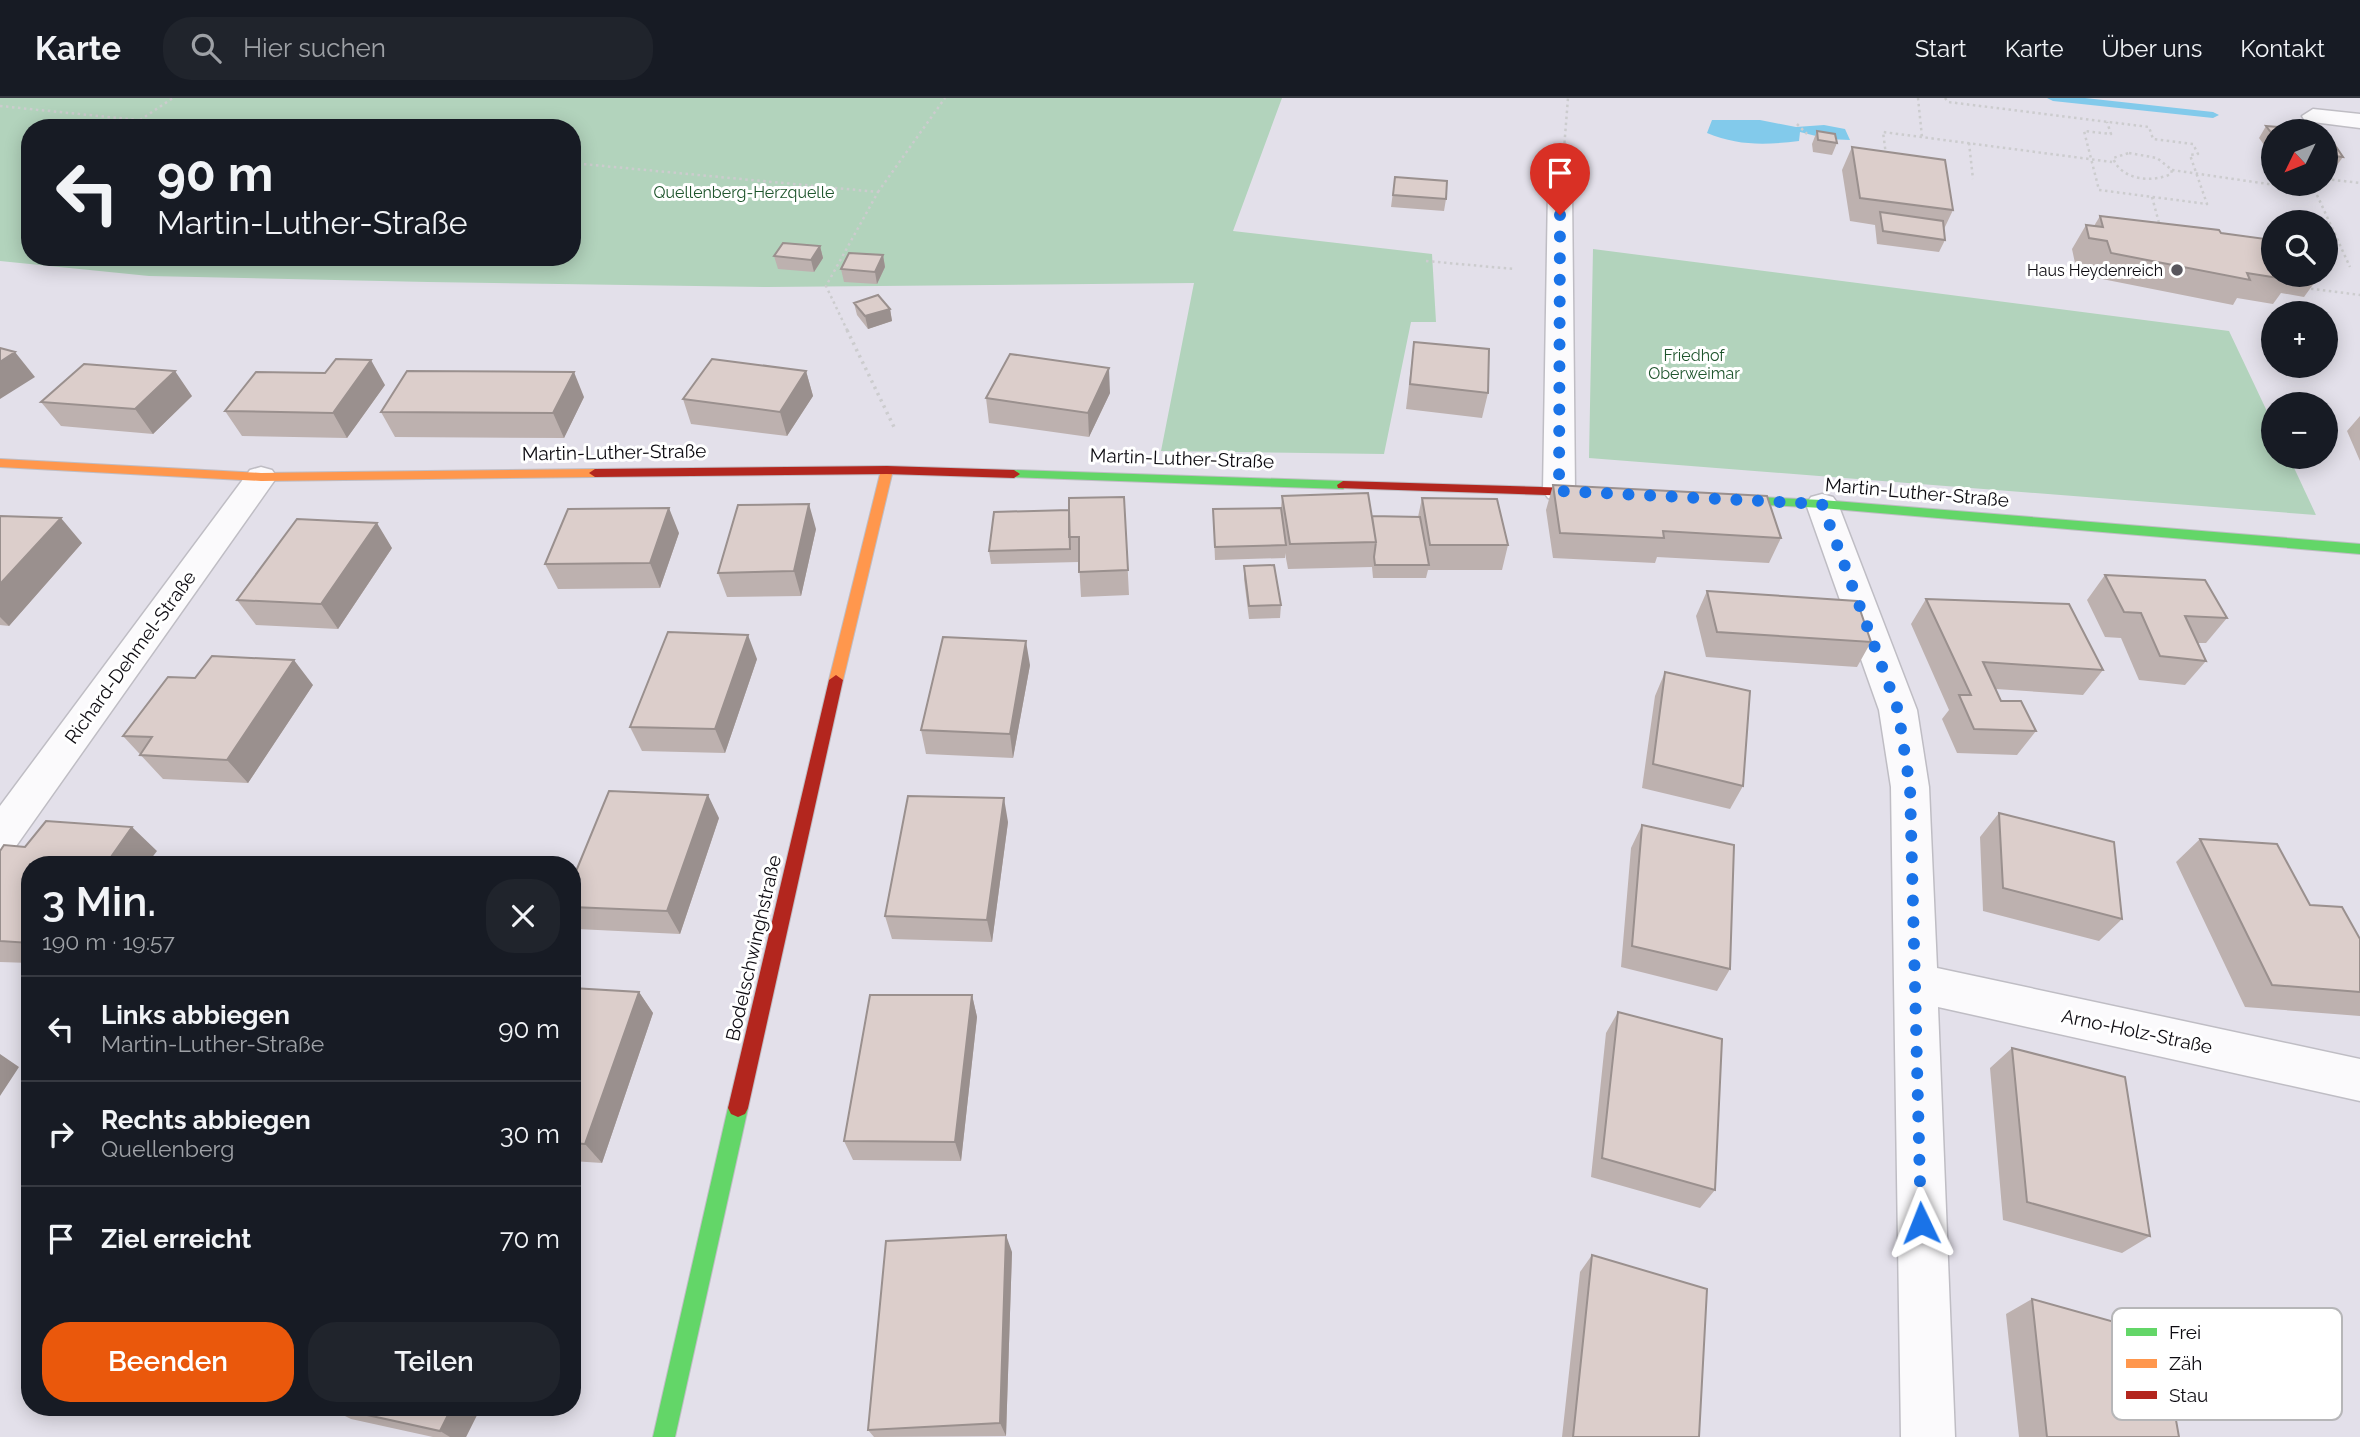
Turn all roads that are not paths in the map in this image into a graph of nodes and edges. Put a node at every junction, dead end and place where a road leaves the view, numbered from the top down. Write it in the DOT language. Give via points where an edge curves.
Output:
graph roads {
  1 [pos="2313,117"];
  2 [pos="2360,121"];
  3 [pos="1560,188"];
  4 [pos="0,463"];
  5 [pos="887,470"];
  6 [pos="261,477"];
  7 [pos="1559,491"];
  8 [pos="1627,495"];
  9 [pos="1707,499"];
  10 [pos="1822,504"];
  11 [pos="2360,549"];
  12 [pos="0,837"];
  13 [pos="1914,982"];
  14 [pos="2360,1080"];
  15 [pos="664,1437"];
  16 [pos="1928,1437"];
  1 -- 2 [label="street"];
  3 -- 7 [label="street"];
  4 -- 6 [label="street, Martin-Luther-Straße"];
  5 -- 6 [label="street, Martin-Luther-Straße"];
  5 -- 7 [label="street, Martin-Luther-Straße"];
  5 -- 15 [label="street, Bodelschwinghstraße"];
  6 -- 12 [label="street, Richard-Dehmel-Straße"];
  7 -- 8 [label="street, Martin-Luther-Straße"];
  9 -- 10 [label="street, Martin-Luther-Straße"];
  10 -- 11 [label="street, Martin-Luther-Straße"];
  10 -- 13 [label="street" via="1898,710 1910,787"];
  13 -- 14 [label="street, Arno-Holz-Straße"];
  13 -- 16 [label="street"];
}
